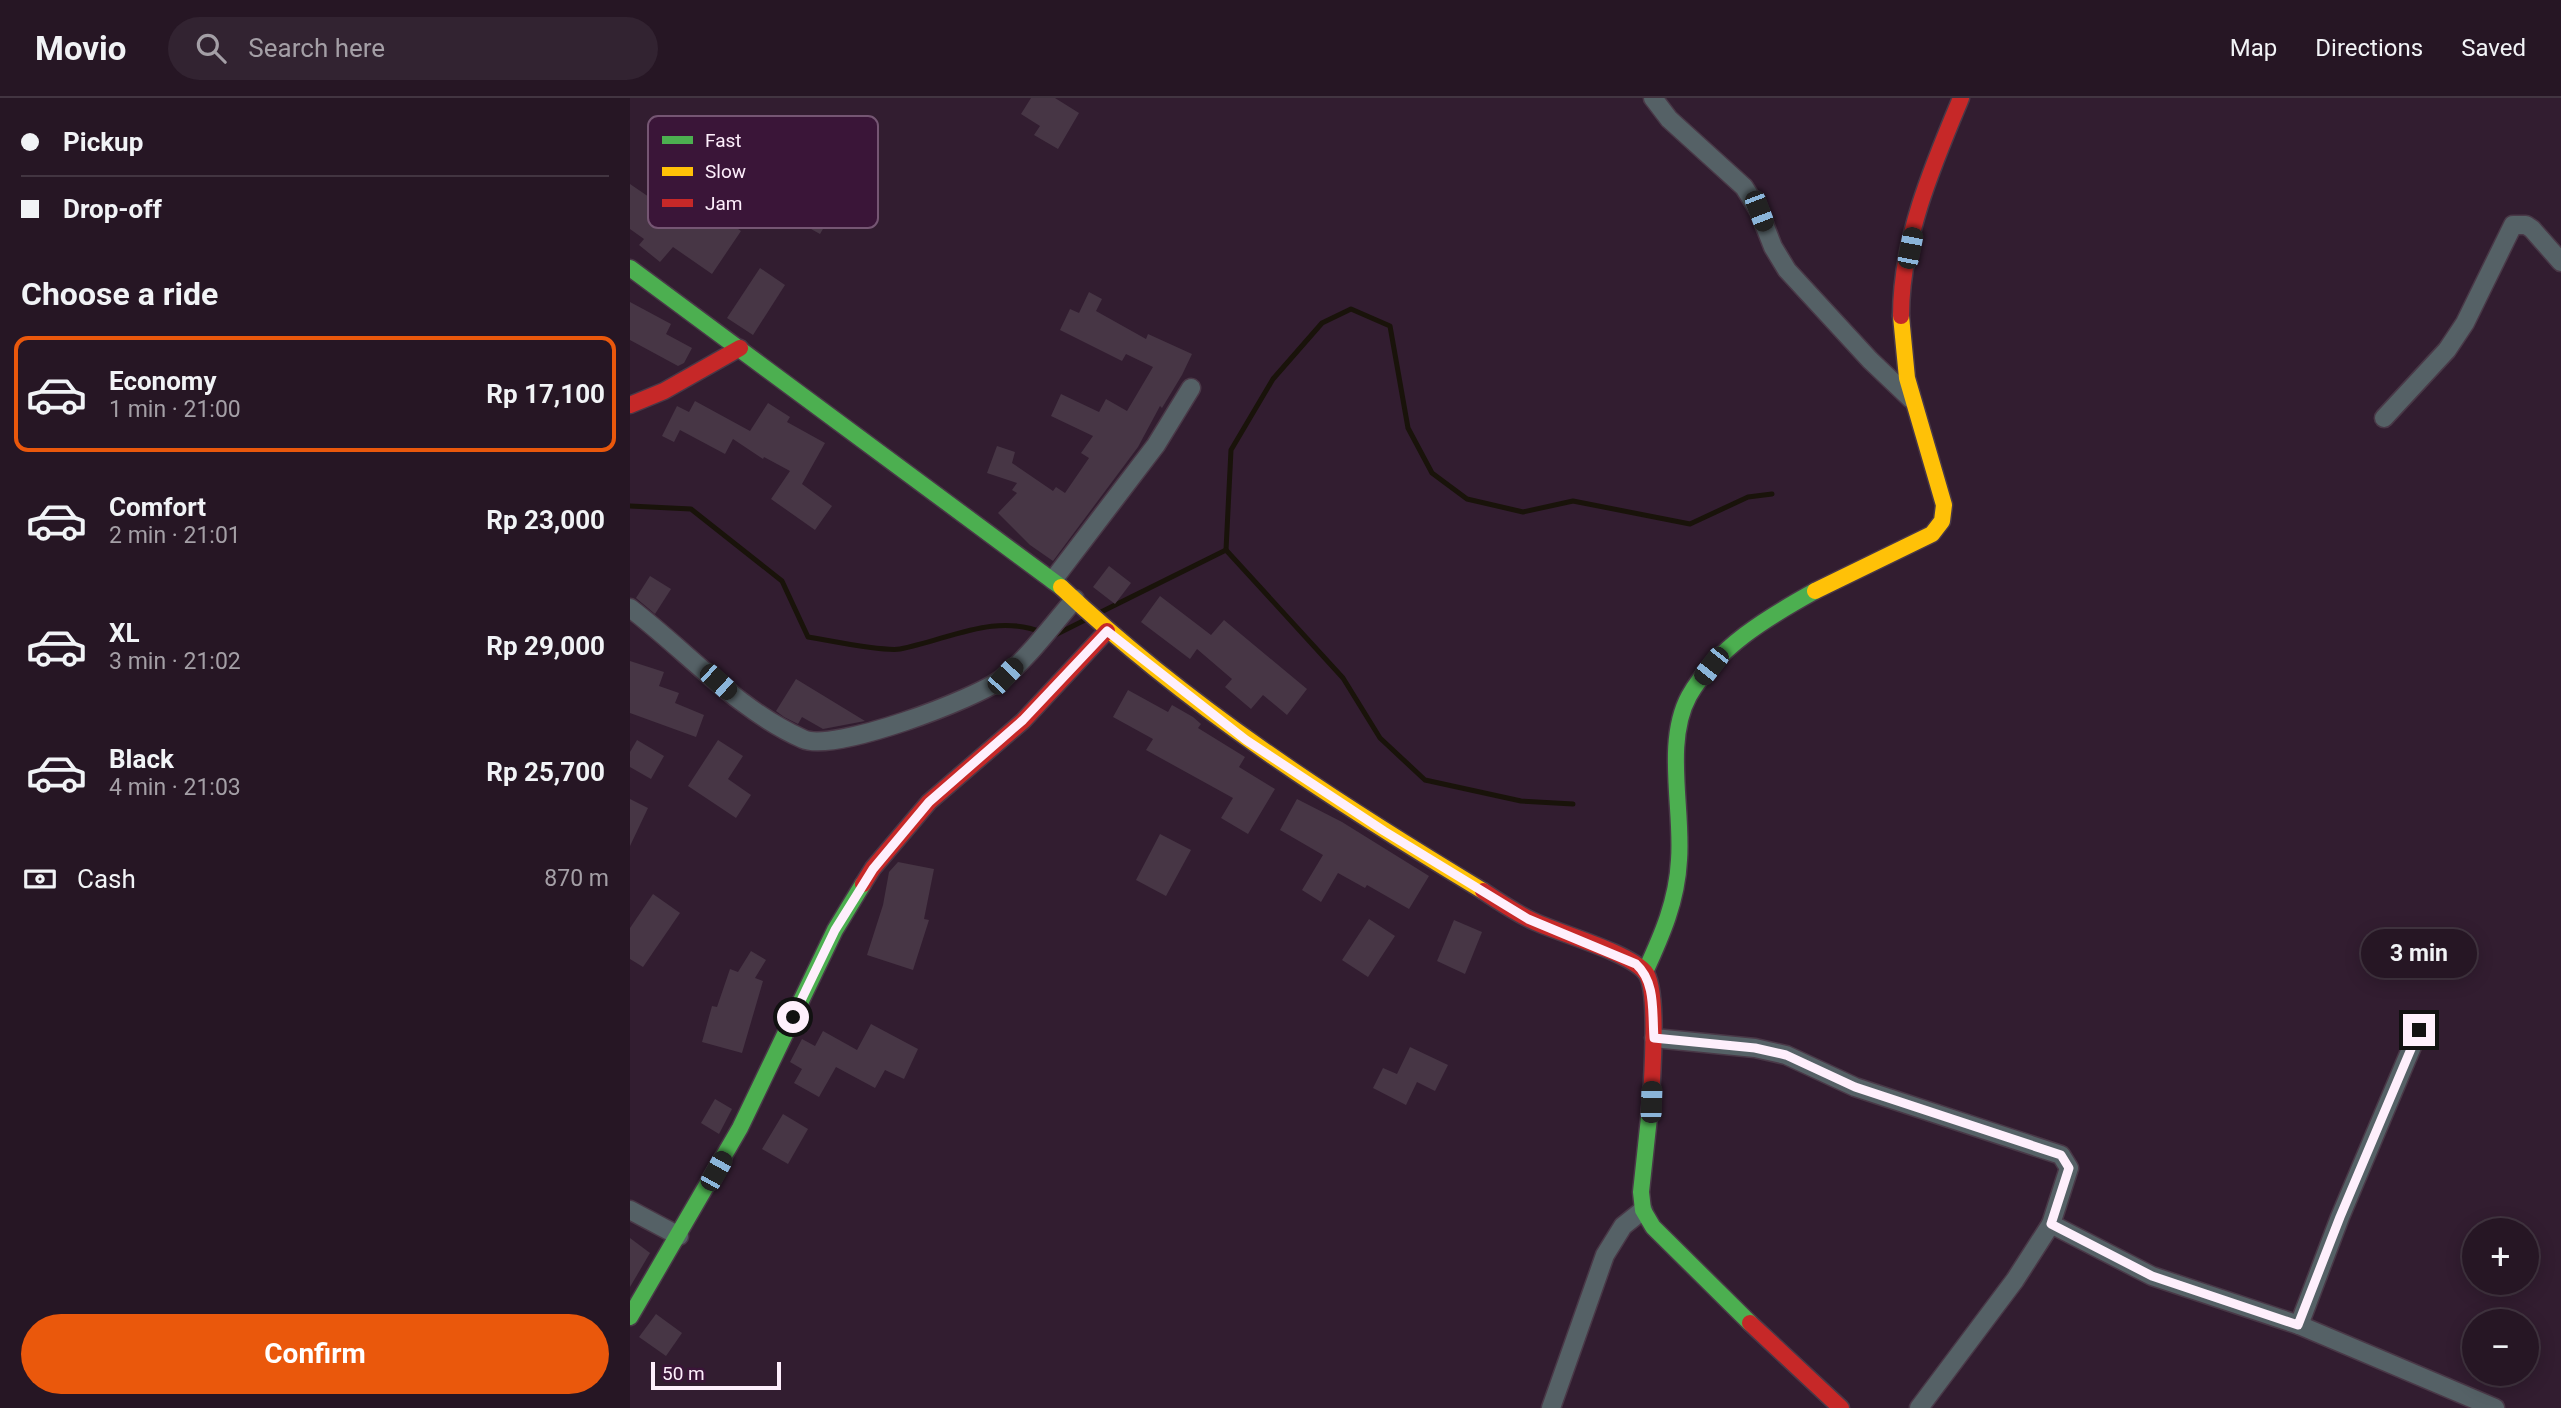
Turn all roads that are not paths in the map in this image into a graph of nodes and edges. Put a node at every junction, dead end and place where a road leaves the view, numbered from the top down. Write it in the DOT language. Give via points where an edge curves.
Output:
graph roads {
  1 [pos="1653,98"];
  2 [pos="1961,98"];
  3 [pos="2561,262"];
  4 [pos="630,268"];
  5 [pos="740,348"];
  6 [pos="1191,388"];
  7 [pos="1911,399"];
  8 [pos="630,405"];
  9 [pos="2384,418"];
  10 [pos="1054,580"];
  11 [pos="1078,602"];
  12 [pos="630,608"];
  13 [pos="1102,626"];
  14 [pos="1645,972"];
  15 [pos="2419,1030"];
  16 [pos="1654,1038"];
  17 [pos="630,1210"];
  18 [pos="1643,1210"];
  19 [pos="2051,1224"];
  20 [pos="679,1236"];
  21 [pos="630,1317"];
  22 [pos="2298,1325"];
  23 [pos="1551,1408"];
  24 [pos="1842,1408"];
  25 [pos="1919,1408"];
  26 [pos="2495,1408"];
  1 -- 7 [label="street" via="1744,187 1787,270"];
  2 -- 7 [label="street" via="1914,228 1903,288 1901,335"];
  3 -- 9 [label="street" via="2532,229 2513,225 2470,314 2447,350"];
  4 -- 5 [label="street"];
  5 -- 8 [label="street"];
  5 -- 10 [label="street"];
  6 -- 10 [label="street" via="1156,445"];
  7 -- 14 [label="street" via="1945,517 1940,527 1922,539 1835,579 1756,626 1711,666 1695,687 1677,734 1679,862 1672,909"];
  10 -- 11 [label="street"];
  11 -- 12 [label="street" via="1005,676 985,690 891,726 832,742 806,741 737,700"];
  11 -- 13 [label="street"];
  13 -- 14 [label="street" via="1246,740 1364,819 1528,919 1623,958"];
  13 -- 20 [label="street" via="1023,720 929,802 873,869 835,930 740,1128"];
  14 -- 16 [label="street"];
  15 -- 22 [label="street"];
  16 -- 18 [label="street"];
  16 -- 19 [label="street" via="1786,1055 1855,1087 2061,1155 2069,1168"];
  17 -- 20 [label="street"];
  18 -- 23 [label="street" via="1623,1226 1605,1255"];
  18 -- 24 [label="street" via="1653,1227 1702,1278"];
  19 -- 22 [label="street" via="2152,1276"];
  19 -- 25 [label="street"];
  20 -- 21 [label="street"];
  22 -- 26 [label="street"];
}
